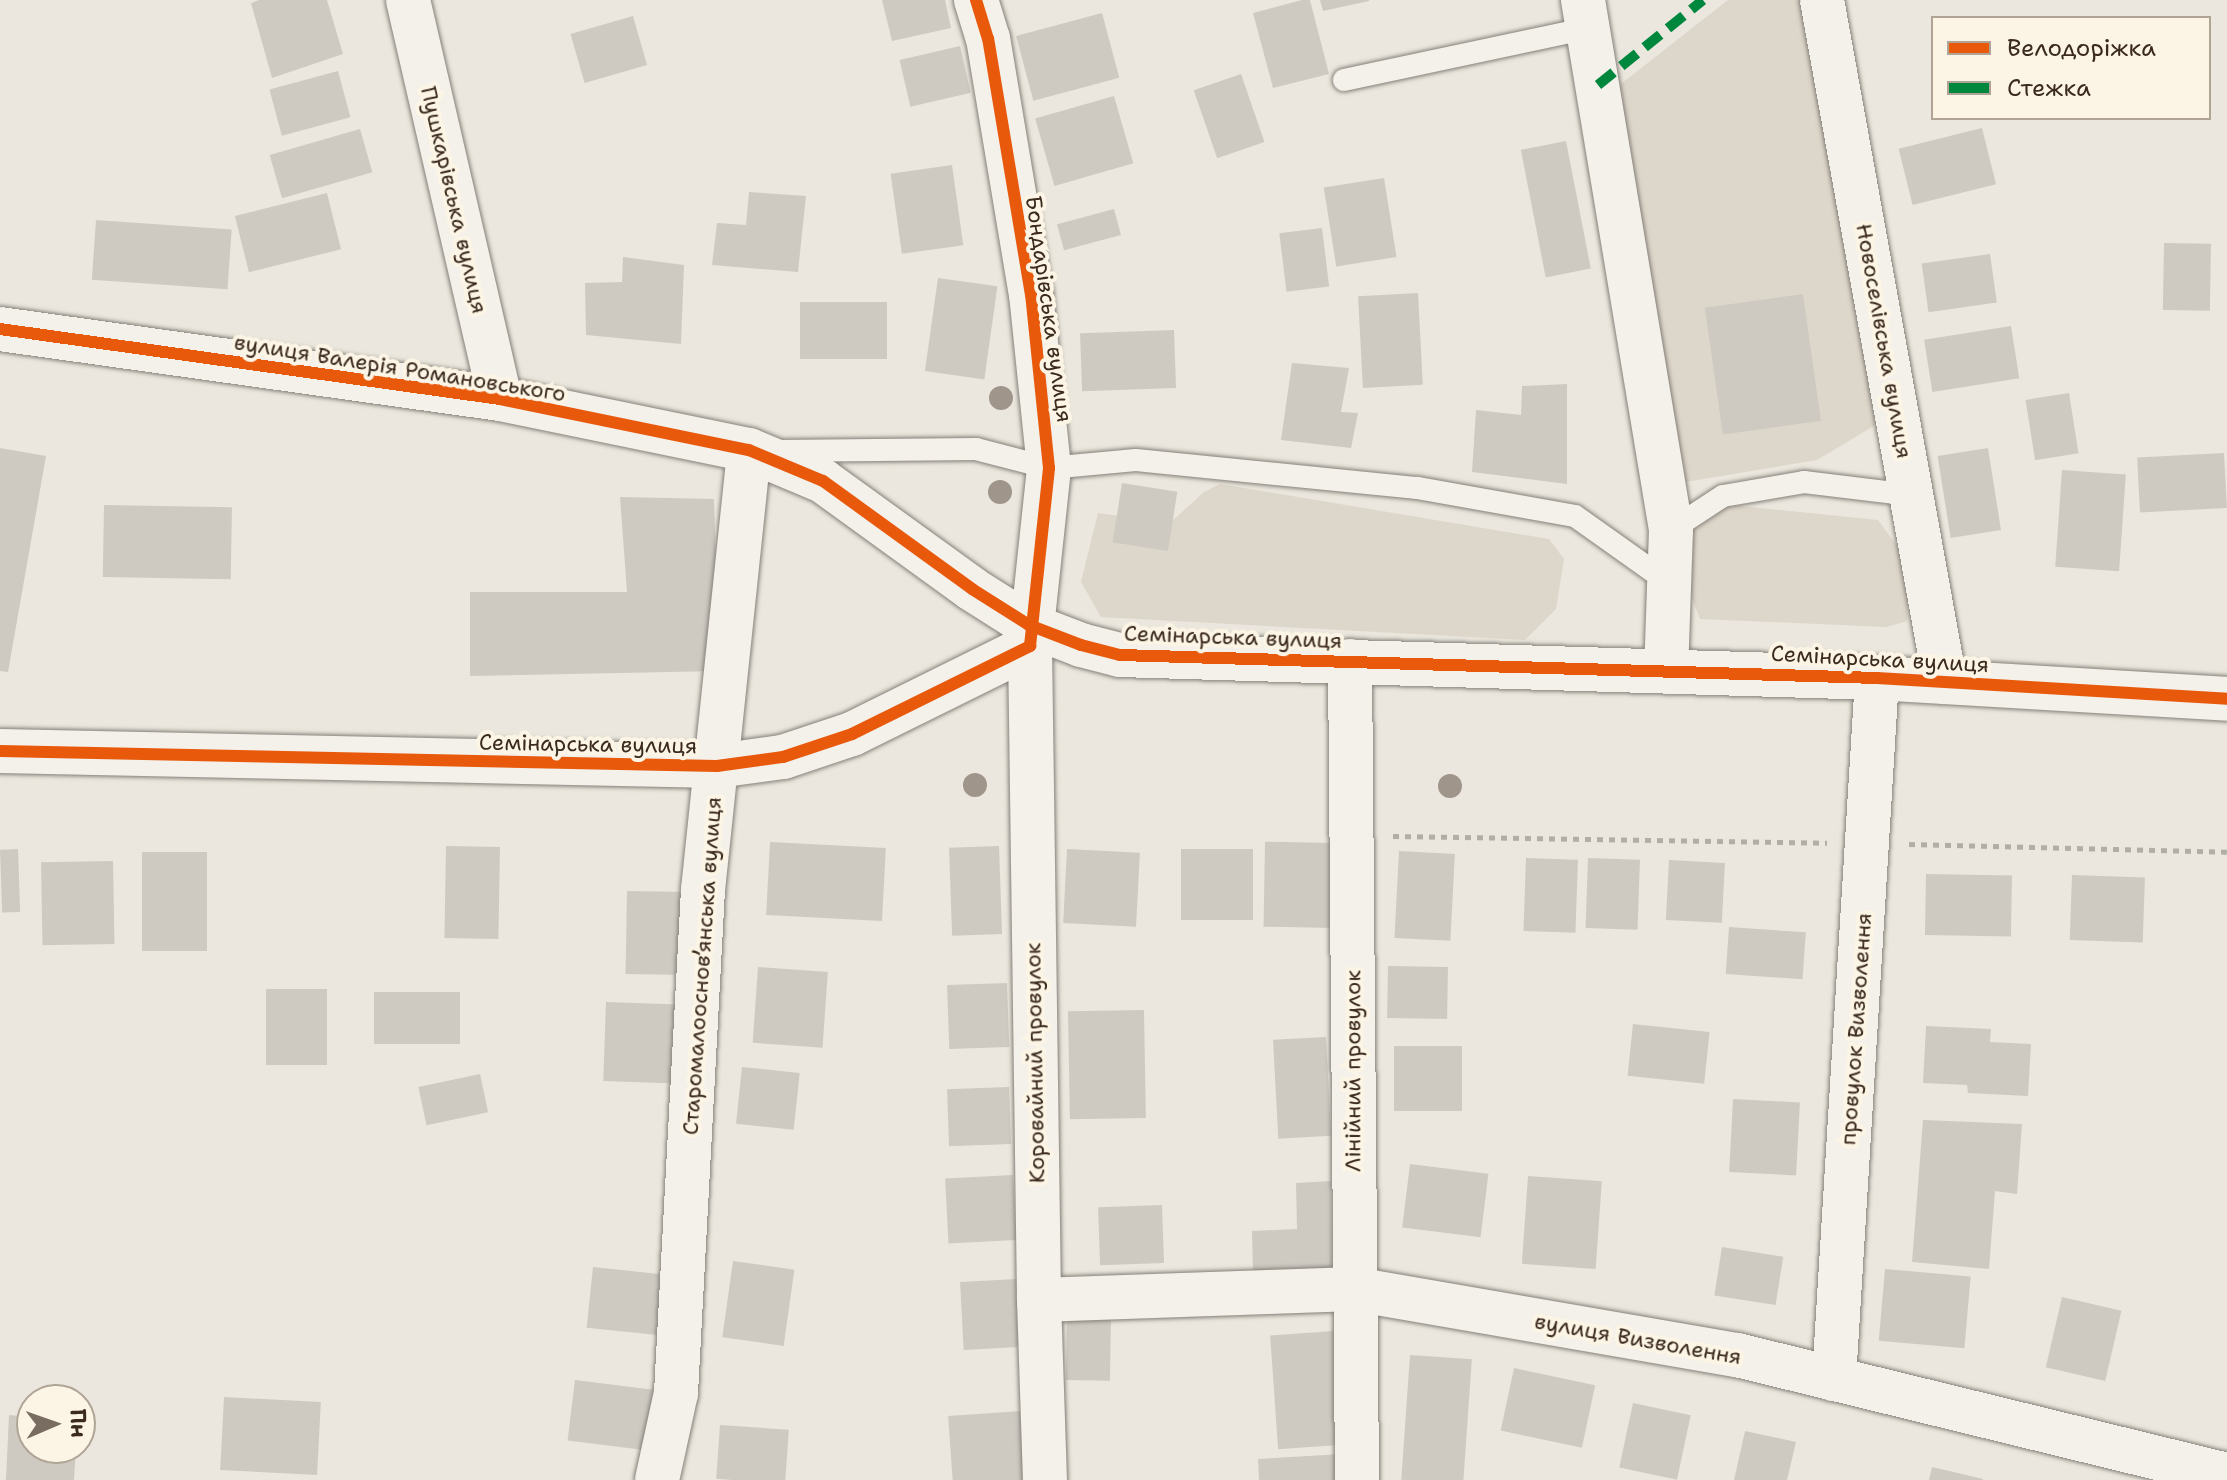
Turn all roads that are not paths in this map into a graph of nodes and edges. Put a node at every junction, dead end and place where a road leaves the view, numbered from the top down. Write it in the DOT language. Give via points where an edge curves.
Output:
graph roads {
  1 [pos="408,0"];
  2 [pos="976,0"];
  3 [pos="1822,0"];
  4 [pos="1586,14"];
  5 [pos="1344,80"];
  6 [pos="0,329"];
  7 [pos="500,399"];
  8 [pos="749,450"];
  9 [pos="1049,468"];
  10 [pos="1912,495"];
  11 [pos="1671,530"];
  12 [pos="1668,582"];
  13 [pos="1030,636"];
  14 [pos="1350,661"];
  15 [pos="1666,670"];
  16 [pos="1877,678"];
  17 [pos="1945,682"];
  18 [pos="2227,699"];
  19 [pos="0,751"];
  20 [pos="717,766"];
  21 [pos="1354,1289"];
  22 [pos="1039,1300"];
  23 [pos="1834,1379"];
  24 [pos="2227,1475"];
  25 [pos="657,1480"];
  26 [pos="1045,1480"];
  27 [pos="1357,1480"];
  1 -- 7 [label="street, Пушкарівська вулиця"];
  2 -- 9 [label="street, Бондарівська вулиця" via="988,39 1031,295"];
  3 -- 10 [label="street, Новоселівська вулиця"];
  4 -- 5 [label="lane"];
  4 -- 11 [label="street"];
  6 -- 7 [label="street, вулиця Валерія Романовського"];
  7 -- 8 [label="street, вулиця Валерія Романовського"];
  8 -- 9 [label="lane" via="976,449"];
  8 -- 13 [label="street, вулиця Валерія Романовського" via="823,481"];
  8 -- 20 [label="street, Старомалооснов’янська вулиця"];
  9 -- 12 [label="lane" via="1136,460 1418,488 1575,516"];
  9 -- 13 [label="street, Бондарівська вулиця"];
  10 -- 11 [label="lane" via="1804,482 1723,496"];
  10 -- 17 [label="street, Новоселівська вулиця"];
  11 -- 12 [label="street"];
  12 -- 15 [label="street"];
  13 -- 14 [label="street, Семінарська вулиця" via="1120,655"];
  13 -- 20 [label="street, Семінарська вулиця" via="852,734 783,757"];
  13 -- 22 [label="street, Коровайний провулок"];
  14 -- 15 [label="street, Семінарська вулиця"];
  14 -- 21 [label="street, Лінійний провулок"];
  15 -- 16 [label="street, Семінарська вулиця"];
  16 -- 17 [label="street, Семінарська вулиця"];
  16 -- 23 [label="street, провулок Визволення"];
  17 -- 18 [label="street, Семінарська вулиця"];
  19 -- 20 [label="street, Семінарська вулиця"];
  20 -- 25 [label="street, Старомалооснов’янська вулиця" via="703,890 676,1393"];
  21 -- 22 [label="street, вулиця Визволення"];
  21 -- 23 [label="street, вулиця Визволення" via="1737,1355"];
  21 -- 27 [label="street, Лінійний провулок"];
  22 -- 26 [label="street, Коровайний провулок"];
  23 -- 24 [label="street, вулиця Визволення"];
}
